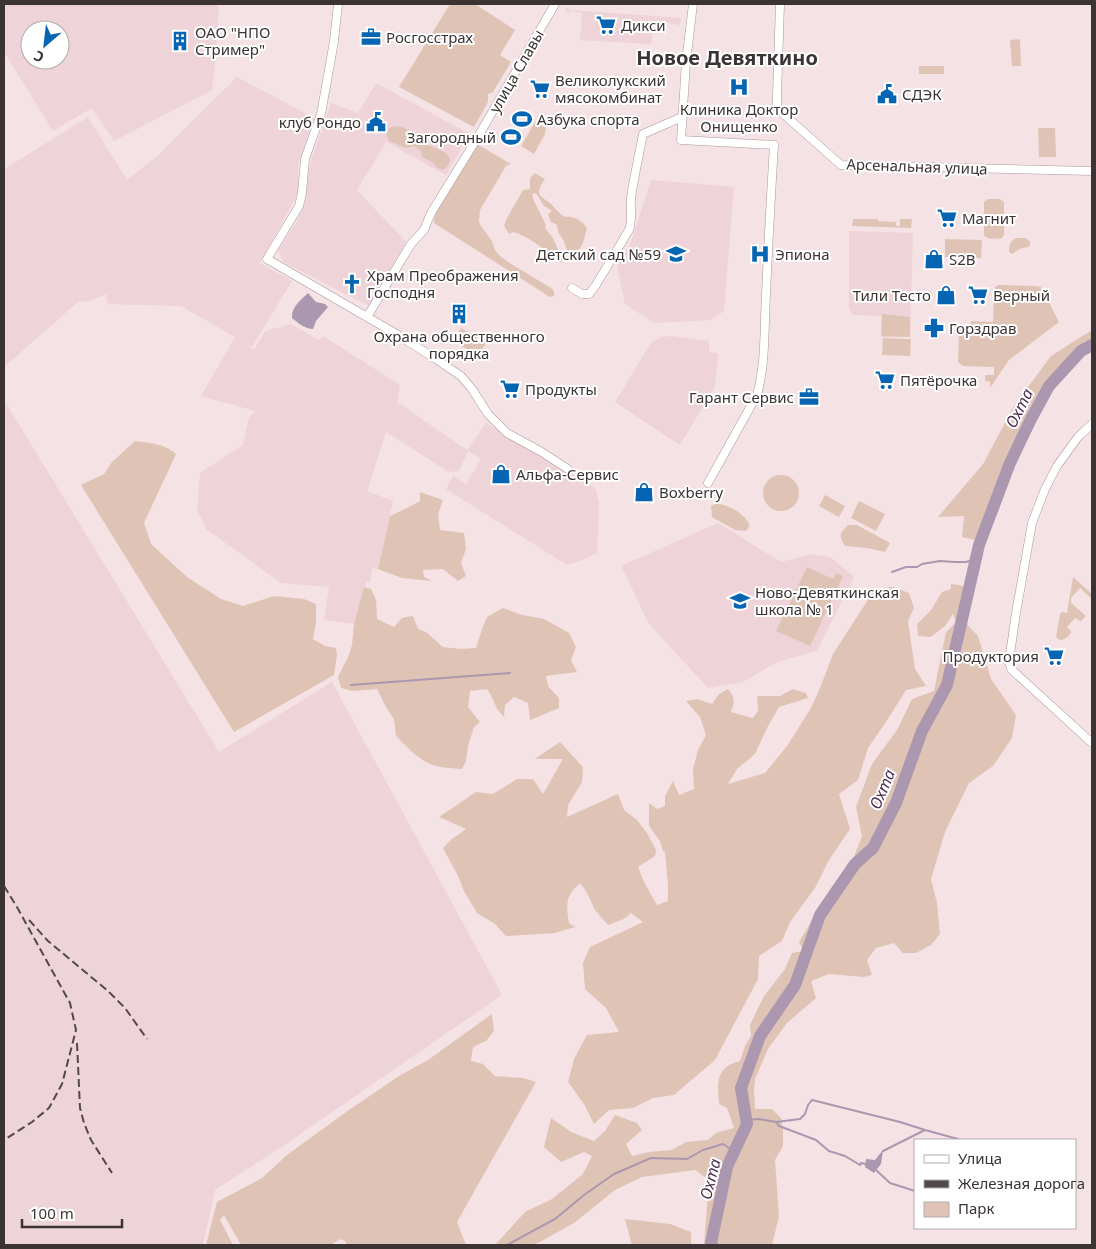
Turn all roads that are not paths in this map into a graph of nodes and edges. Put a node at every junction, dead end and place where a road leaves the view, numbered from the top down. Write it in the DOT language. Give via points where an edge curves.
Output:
graph roads {
  1 [pos="338,4"];
  2 [pos="555,4"];
  3 [pos="693,4"];
  4 [pos="780,4"];
  5 [pos="682,116"];
  6 [pos="1092,171"];
  7 [pos="572,288"];
  8 [pos="368,317"];
  9 [pos="1092,424"];
  10 [pos="568,469"];
  11 [pos="708,483"];
  12 [pos="1092,743"];
  1 -- 8 [label="street" via="321,114 305,159 299,206 267,259"];
  2 -- 8 [label="street, улица Славы" via="424,230 411,244"];
  3 -- 5 [label="street"];
  4 -- 6 [label="street, Арсенальная улица" via="777,107 841,166"];
  5 -- 7 [label="street" via="643,134 629,230 589,294"];
  5 -- 11 [label="street" via="681,140 774,146 761,380 758,394"];
  8 -- 10 [label="street" via="461,376 488,414 507,433"];
  9 -- 12 [label="street" via="1078,437 1044,489 1032,523 1009,661 1011,669"];
}
